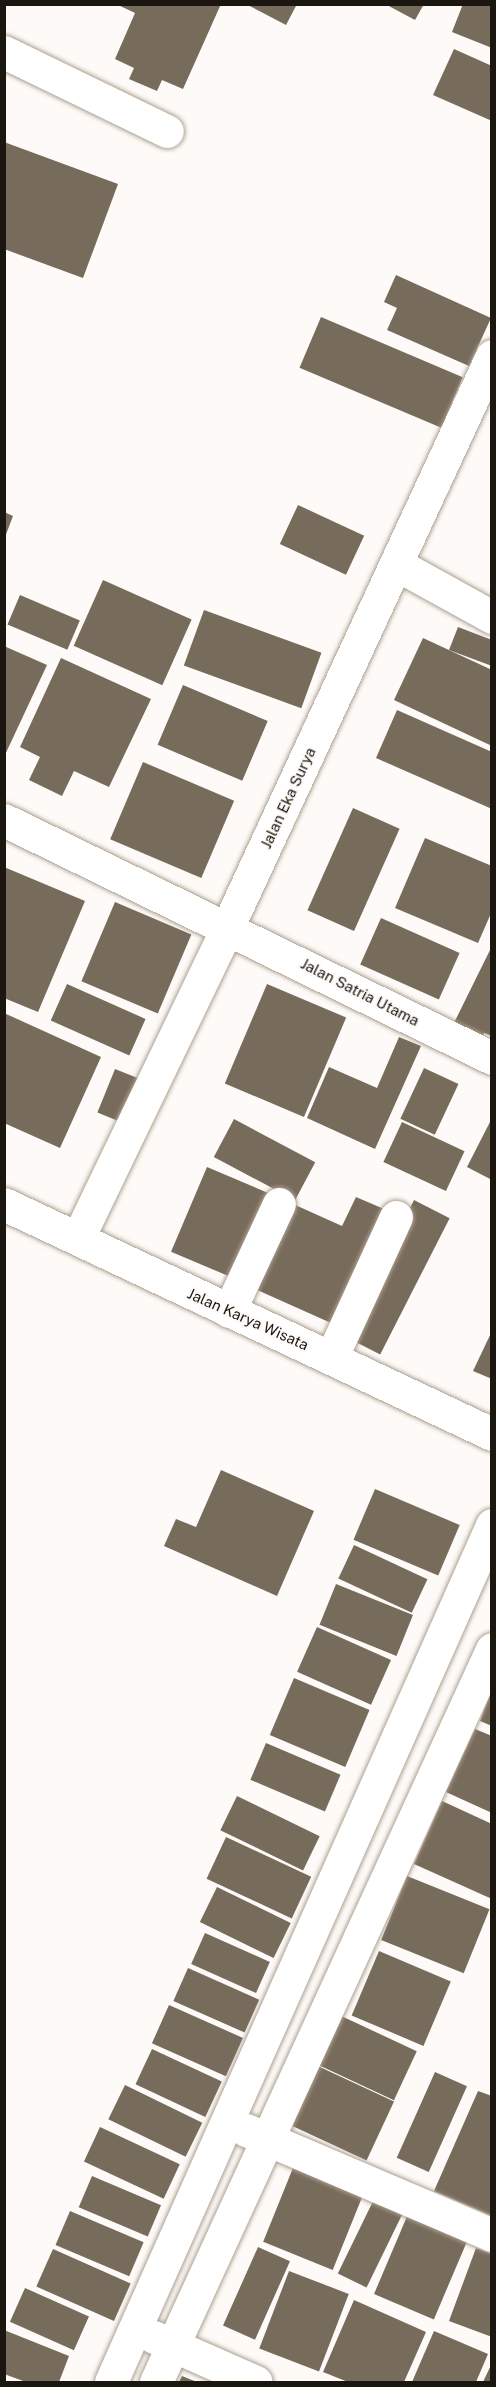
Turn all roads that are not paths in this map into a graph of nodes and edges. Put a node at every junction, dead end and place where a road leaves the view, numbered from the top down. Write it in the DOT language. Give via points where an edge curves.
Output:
graph roads {
  1 [pos="4,52"];
  2 [pos="167,131"];
  3 [pos="492,356"];
  4 [pos="396,564"];
  5 [pos="492,617"];
  6 [pos="4,820"];
  7 [pos="228,926"];
  8 [pos="492,1058"];
  9 [pos="4,1204"];
  10 [pos="279,1204"];
  11 [pos="396,1217"];
  12 [pos="78,1238"];
  13 [pos="230,1311"];
  14 [pos="332,1356"];
  15 [pos="492,1434"];
  16 [pos="492,1525"];
  17 [pos="492,1650"];
  18 [pos="228,2122"];
  19 [pos="267,2138"];
  20 [pos="492,2235"];
  21 [pos="136,2329"];
  22 [pos="174,2345"];
  23 [pos="111,2382"];
  24 [pos="156,2382"];
  25 [pos="256,2382"];
  1 -- 2 [label="street"];
  3 -- 4 [label="street, Jalan Eka Surya"];
  4 -- 5 [label="street"];
  4 -- 7 [label="street, Jalan Eka Surya"];
  6 -- 7 [label="street, Jalan Satria Utama"];
  7 -- 8 [label="street, Jalan Satria Utama"];
  7 -- 12 [label="street, Jalan Eka Surya"];
  9 -- 12 [label="street, Jalan Karya Wisata"];
  10 -- 13 [label="street"];
  11 -- 14 [label="street"];
  12 -- 13 [label="street, Jalan Karya Wisata"];
  13 -- 14 [label="street, Jalan Karya Wisata"];
  14 -- 15 [label="street, Jalan Karya Wisata"];
  16 -- 18 [label="street"];
  17 -- 19 [label="street"];
  18 -- 19 [label="street"];
  18 -- 21 [label="street"];
  19 -- 20 [label="street"];
  19 -- 22 [label="street"];
  21 -- 22 [label="street"];
  21 -- 23 [label="street"];
  22 -- 24 [label="street"];
  22 -- 25 [label="street"];
}
